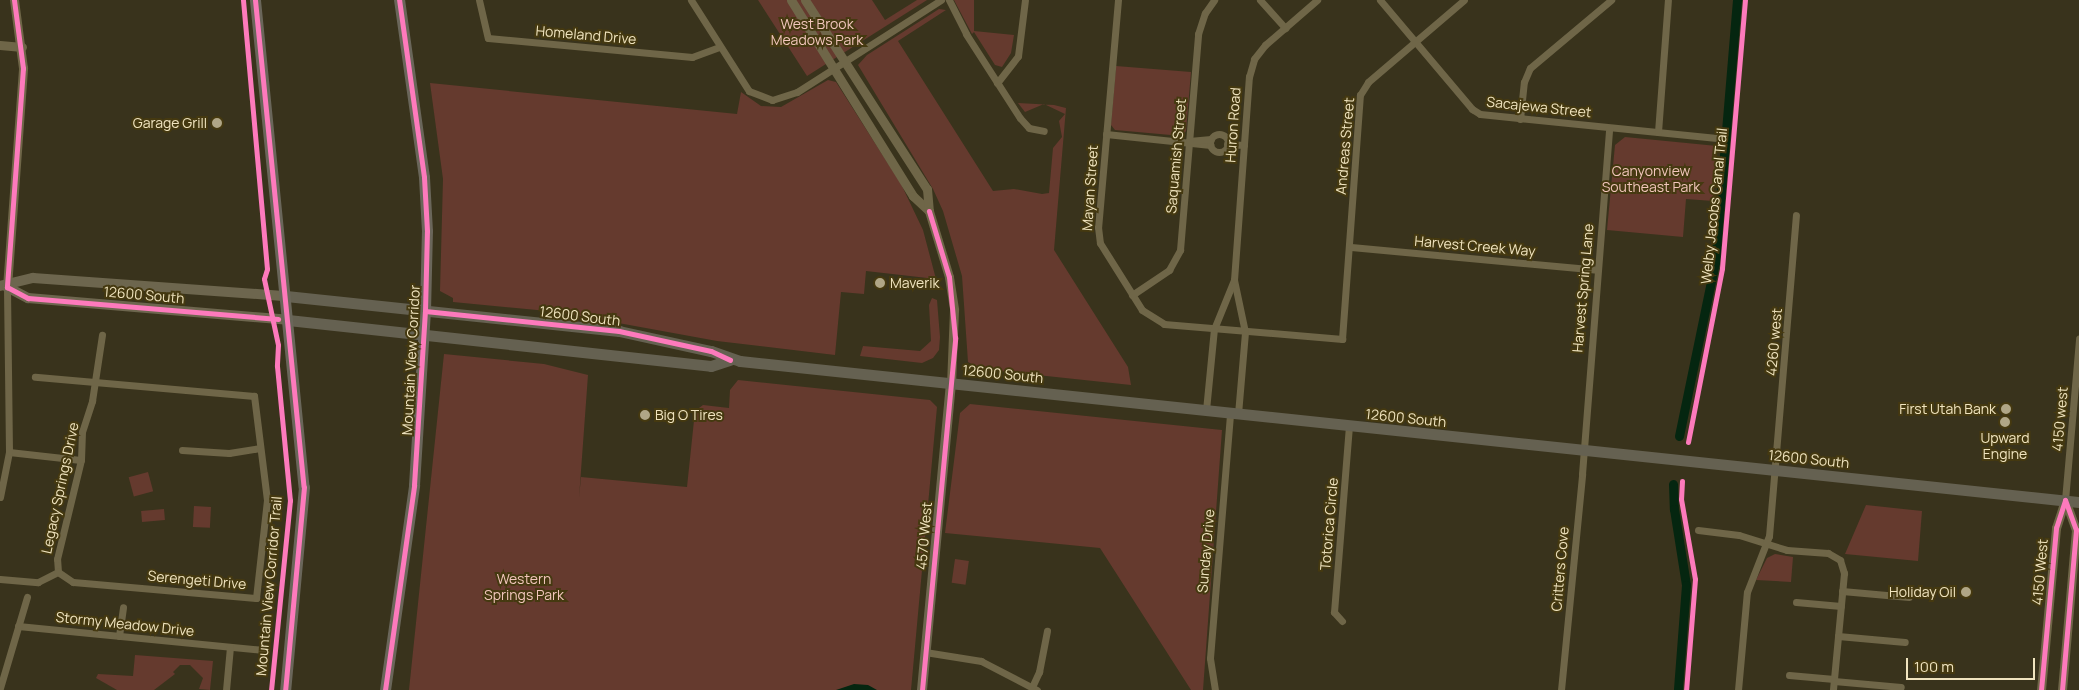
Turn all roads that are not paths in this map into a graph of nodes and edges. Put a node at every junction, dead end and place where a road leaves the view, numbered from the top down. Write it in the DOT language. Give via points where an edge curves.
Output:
graph roads {
  1 [pos="14,0"];
  2 [pos="255,0"];
  3 [pos="399,0"];
  4 [pos="479,0"];
  5 [pos="691,0"];
  6 [pos="791,0"];
  7 [pos="806,0"];
  8 [pos="941,0"];
  9 [pos="949,0"];
  10 [pos="1025,0"];
  11 [pos="1118,0"];
  12 [pos="1214,0"];
  13 [pos="1260,0"];
  14 [pos="1317,0"];
  15 [pos="1380,0"];
  16 [pos="1464,0"];
  17 [pos="1611,0"];
  18 [pos="1668,0"];
  19 [pos="1285,28"];
  20 [pos="1415,41"];
  21 [pos="0,45"];
  22 [pos="22,47"];
  23 [pos="719,47"];
  24 [pos="840,65"];
  25 [pos="997,83"];
  26 [pos="1520,119"];
  27 [pos="1609,128"];
  28 [pos="1044,131"];
  29 [pos="1658,132"];
  30 [pos="1106,134"];
  31 [pos="1717,138"];
  32 [pos="1189,141"];
  33 [pos="1210,142"];
  34 [pos="1228,144"];
  35 [pos="1244,145"];
  36 [pos="930,211"];
  37 [pos="1796,215"];
  38 [pos="1350,247"];
  39 [pos="1597,270"];
  40 [pos="1234,280"];
  41 [pos="3,286"];
  42 [pos="1132,295"];
  43 [pos="286,296"];
  44 [pos="425,311"];
  45 [pos="288,320"];
  46 [pos="1214,329"];
  47 [pos="1245,332"];
  48 [pos="102,335"];
  49 [pos="424,335"];
  50 [pos="1342,339"];
  51 [pos="2079,339"];
  52 [pos="730,360"];
  53 [pos="4,368"];
  54 [pos="35,377"];
  55 [pos="96,380"];
  56 [pos="951,384"];
  57 [pos="1206,410"];
  58 [pos="1234,413"];
  59 [pos="1350,427"];
  60 [pos="260,448"];
  61 [pos="182,450"];
  62 [pos="1583,451"];
  63 [pos="9,452"];
  64 [pos="81,460"];
  65 [pos="1775,470"];
  66 [pos="0,497"];
  67 [pos="2065,500"];
  68 [pos="2079,502"];
  69 [pos="1698,530"];
  70 [pos="1767,545"];
  71 [pos="58,572"];
  72 [pos="0,579"];
  73 [pos="1842,591"];
  74 [pos="27,597"];
  75 [pos="1909,597"];
  76 [pos="1796,602"];
  77 [pos="1841,606"];
  78 [pos="123,607"];
  79 [pos="1342,621"];
  80 [pos="18,626"];
  81 [pos="1047,631"];
  82 [pos="119,636"];
  83 [pos="1838,636"];
  84 [pos="1905,642"];
  85 [pos="230,647"];
  86 [pos="264,650"];
  87 [pos="925,652"];
  88 [pos="1789,675"];
  89 [pos="1834,680"];
  90 [pos="1901,687"];
  91 [pos="0,688"];
  92 [pos="1034,689"];
  93 [pos="226,690"];
  94 [pos="285,690"];
  95 [pos="385,690"];
  96 [pos="922,690"];
  97 [pos="1215,690"];
  98 [pos="1560,690"];
  99 [pos="1738,690"];
  100 [pos="1833,690"];
  101 [pos="2041,690"];
  102 [pos="2062,690"];
  1 -- 22 [label="street"];
  2 -- 43 [label="highway"];
  3 -- 44 [label="highway, Mountain View Corridor" via="424,177 427,231"];
  4 -- 23 [label="street, Homeland Drive" via="488,38 692,58"];
  5 -- 23 [label="street"];
  6 -- 24 [label="street"];
  7 -- 24 [label="street"];
  8 -- 24 [label="street"];
  9 -- 25 [label="street"];
  10 -- 25 [label="street" via="1018,56"];
  11 -- 30 [label="street, Mayan Street"];
  12 -- 32 [label="street, Saquamish Street" via="1205,13 1198,34"];
  13 -- 19 [label="street"];
  14 -- 19 [label="street, Huron Road"];
  15 -- 20 [label="street, Sacajewa Street"];
  16 -- 20 [label="street, Andreas Street"];
  17 -- 26 [label="street" via="1530,68 1524,82"];
  18 -- 29 [label="street"];
  19 -- 35 [label="street, Huron Road" via="1254,59 1249,77"];
  20 -- 26 [label="street, Sacajewa Street" via="1472,109 1480,114"];
  20 -- 38 [label="street, Andreas Street" via="1368,82 1360,95"];
  21 -- 22 [label="street"];
  22 -- 41 [label="street" via="22,90"];
  23 -- 24 [label="street" via="749,91 761,99 783,99"];
  24 -- 36 [label="street" via="913,196"];
  24 -- 36 [label="street" via="927,190"];
  25 -- 28 [label="street" via="1024,124"];
  26 -- 27 [label="street, Sacajewa Street"];
  27 -- 29 [label="street, Sacajewa Street"];
  27 -- 39 [label="street, Harvest Spring Lane"];
  29 -- 31 [label="street, Sacajewa Street"];
  30 -- 32 [label="street"];
  30 -- 42 [label="street, Mayan Street" via="1098,227 1100,243"];
  32 -- 33 [label="street"];
  32 -- 42 [label="street, Saquamish Street" via="1176,261 1169,270"];
  33 -- 34 [label="street" via="1219,152"];
  33 -- 34 [label="street" via="1214,135 1223,135"];
  34 -- 35 [label="street"];
  35 -- 40 [label="street, Huron Road"];
  36 -- 56 [label="street" via="949,276 954,310"];
  37 -- 65 [label="street, 4260 west"];
  38 -- 39 [label="street, Harvest Creek Way"];
  38 -- 50 [label="street, Andreas Street"];
  39 -- 62 [label="street, Harvest Spring Lane"];
  40 -- 46 [label="street, Huron Road"];
  40 -- 47 [label="street, Huron Road"];
  41 -- 43 [label="main road, 12600 South" via="33,278"];
  41 -- 45 [label="main road, 12600 South" via="28,298"];
  41 -- 53 [label="street"];
  42 -- 46 [label="street, Mayan Street" via="1142,310 1156,321"];
  43 -- 44 [label="main road, 12600 South"];
  43 -- 45 [label="highway"];
  44 -- 49 [label="highway, Mountain View Corridor"];
  44 -- 52 [label="main road, 12600 South" via="619,331 711,351"];
  45 -- 49 [label="main road, 12600 South"];
  45 -- 94 [label="highway" via="304,487"];
  46 -- 47 [label="street, Mayan Street"];
  46 -- 57 [label="street, Huron Road"];
  47 -- 50 [label="street, Mayan Street"];
  47 -- 58 [label="street, Huron Road"];
  48 -- 55 [label="street, Legacy Springs Drive"];
  49 -- 52 [label="main road, 12600 South" via="711,366"];
  49 -- 95 [label="highway, Mountain View Corridor" via="414,485"];
  51 -- 67 [label="street, 4150 west"];
  52 -- 56 [label="main road, 12600 South"];
  53 -- 63 [label="street"];
  54 -- 55 [label="street"];
  55 -- 60 [label="street, Serengeti Drive" via="169,391 254,396"];
  55 -- 64 [label="street, Legacy Springs Drive" via="82,432"];
  56 -- 57 [label="main road, 12600 South"];
  56 -- 87 [label="main road, 4570 West"];
  57 -- 58 [label="main road, 12600 South"];
  58 -- 59 [label="main road, 12600 South"];
  58 -- 97 [label="street, Sunday Drive" via="1210,658"];
  59 -- 62 [label="main road, 12600 South"];
  59 -- 79 [label="street, Totorica Circle" via="1334,612"];
  60 -- 61 [label="street" via="229,453"];
  60 -- 71 [label="street, Serengeti Drive" via="267,500 256,598 73,582"];
  62 -- 65 [label="main road, 12600 South"];
  62 -- 98 [label="street, Critters Cove"];
  63 -- 64 [label="street"];
  63 -- 66 [label="street"];
  64 -- 71 [label="street, Legacy Springs Drive" via="57,559"];
  65 -- 67 [label="main road, 12600 South"];
  65 -- 70 [label="street, 4260 west"];
  67 -- 68 [label="main road, 12600 South"];
  67 -- 101 [label="street, 4150 West" via="2056,528"];
  67 -- 102 [label="street" via="2076,530"];
  69 -- 70 [label="street" via="1739,535"];
  70 -- 73 [label="street" via="1836,557 1843,568"];
  70 -- 99 [label="street, 4260 west" via="1747,592"];
  71 -- 72 [label="street" via="38,582"];
  73 -- 75 [label="street"];
  73 -- 77 [label="street"];
  74 -- 80 [label="street"];
  76 -- 77 [label="street"];
  77 -- 83 [label="street"];
  78 -- 82 [label="street"];
  80 -- 82 [label="street, Stormy Meadow Drive"];
  80 -- 91 [label="street"];
  81 -- 92 [label="street"];
  82 -- 85 [label="street, Stormy Meadow Drive"];
  83 -- 84 [label="street"];
  83 -- 89 [label="street"];
  85 -- 86 [label="street, Stormy Meadow Drive"];
  85 -- 93 [label="street"];
  87 -- 92 [label="street" via="981,661"];
  87 -- 96 [label="main road, 4570 West"];
  88 -- 89 [label="street"];
  89 -- 90 [label="street"];
  89 -- 100 [label="street"];
}
